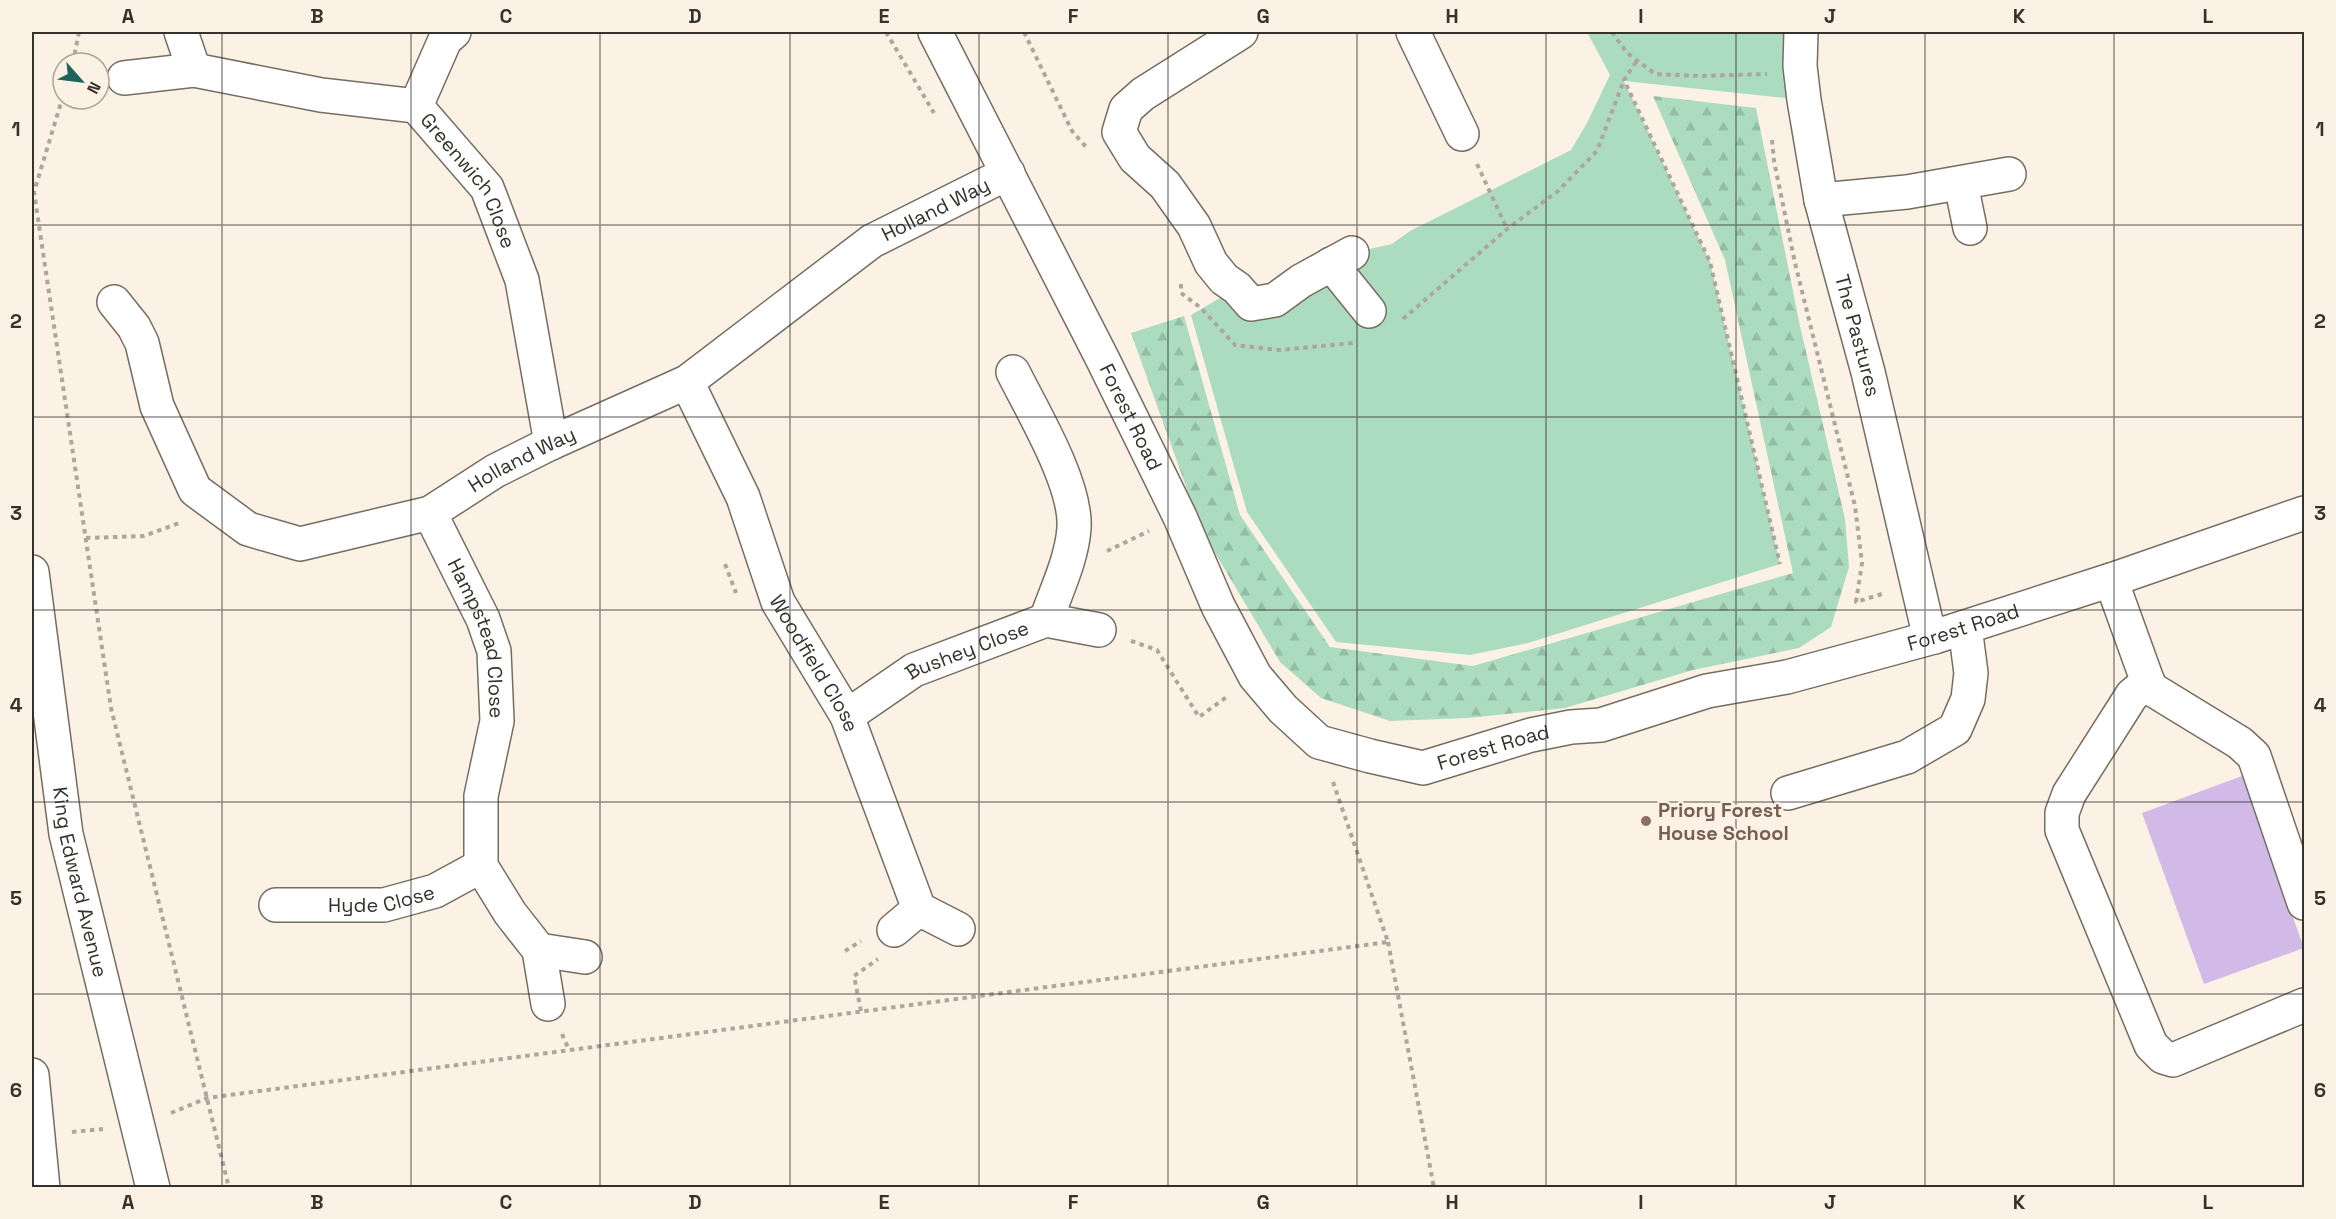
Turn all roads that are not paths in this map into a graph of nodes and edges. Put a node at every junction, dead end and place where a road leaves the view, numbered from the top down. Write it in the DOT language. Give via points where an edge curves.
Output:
graph roads {
  1 [pos="181,32"];
  2 [pos="454,32"];
  3 [pos="935,32"];
  4 [pos="1241,32"];
  5 [pos="1801,32"];
  6 [pos="1415,36"];
  7 [pos="194,70"];
  8 [pos="124,78"];
  9 [pos="416,106"];
  10 [pos="1462,134"];
  11 [pos="1008,173"];
  12 [pos="2009,174"];
  13 [pos="1961,184"];
  14 [pos="1821,200"];
  15 [pos="1970,228"];
  16 [pos="114,302"];
  17 [pos="1366,326"];
  18 [pos="1013,372"];
  19 [pos="687,382"];
  20 [pos="551,443"];
  21 [pos="430,513"];
  22 [pos="2304,513"];
  23 [pos="32,572"];
  24 [pos="2111,580"];
  25 [pos="1046,620"];
  26 [pos="1965,627"];
  27 [pos="1099,630"];
  28 [pos="1934,637"];
  29 [pos="2148,682"];
  30 [pos="847,716"];
  31 [pos="1788,794"];
  32 [pos="481,866"];
  33 [pos="2304,903"];
  34 [pos="276,905"];
  35 [pos="919,909"];
  36 [pos="958,929"];
  37 [pos="880,942"];
  38 [pos="539,950"];
  39 [pos="585,957"];
  40 [pos="548,1004"];
  41 [pos="2304,1005"];
  42 [pos="32,1075"];
  43 [pos="43,1188"];
  44 [pos="153,1188"];
  1 -- 7 [label="street"];
  2 -- 9 [label="street" via="445,40"];
  3 -- 11 [label="street, Forest Road"];
  4 -- 17 [label="street" via="1143,94 1126,109 1119,132 1135,158 1165,185 1194,226 1211,263 1251,304 1275,300 1301,280 1342,259"];
  5 -- 14 [label="street, The Pastures" via="1800,66"];
  6 -- 10 [label="street"];
  7 -- 8 [label="street, Greenwich Close"];
  7 -- 9 [label="street, Greenwich Close" via="321,95"];
  9 -- 20 [label="street, Greenwich Close" via="487,188 522,280"];
  11 -- 19 [label="street, Holland Way" via="872,241"];
  11 -- 28 [label="street, Forest Road" via="1255,676 1282,709 1319,742 1423,768 1531,735 1601,725 1707,691 1787,677"];
  12 -- 13 [label="street"];
  13 -- 14 [label="street"];
  13 -- 15 [label="street"];
  14 -- 28 [label="street, The Pastures" via="1868,372 1926,621"];
  16 -- 21 [label="street, Holland Way" via="142,343 157,406 195,490 248,529 300,544"];
  18 -- 25 [label="street" via="1070,493 1074,512 1074,530"];
  19 -- 20 [label="street, Holland Way"];
  19 -- 30 [label="street, Woodfield Close" via="743,497 778,602"];
  20 -- 21 [label="street, Holland Way" via="495,471"];
  21 -- 32 [label="street, Hampstead Close" via="483,619 494,651 497,721 481,796"];
  22 -- 24 [label="street, Forest Road"];
  23 -- 44 [label="street, King Edward Avenue" via="66,834"];
  24 -- 26 [label="street, Forest Road"];
  24 -- 29 [label="street"];
  25 -- 27 [label="street, Bushey Close"];
  25 -- 30 [label="street, Bushey Close" via="914,670"];
  26 -- 28 [label="street, Forest Road"];
  26 -- 31 [label="street" via="1971,673 1968,699 1955,729 1907,757"];
  29 -- 33 [label="street" via="2160,696 2240,743 2254,756"];
  29 -- 41 [label="street" via="2132,695 2069,794 2062,813 2062,830 2151,1045 2163,1057 2173,1060"];
  30 -- 35 [label="street, Woodfield Close"];
  32 -- 34 [label="street, Hyde Close" via="435,891 384,905"];
  32 -- 38 [label="street"];
  35 -- 36 [label="street"];
  35 -- 37 [label="street"];
  38 -- 39 [label="street"];
  38 -- 40 [label="street"];
  42 -- 43 [label="street"];
}
